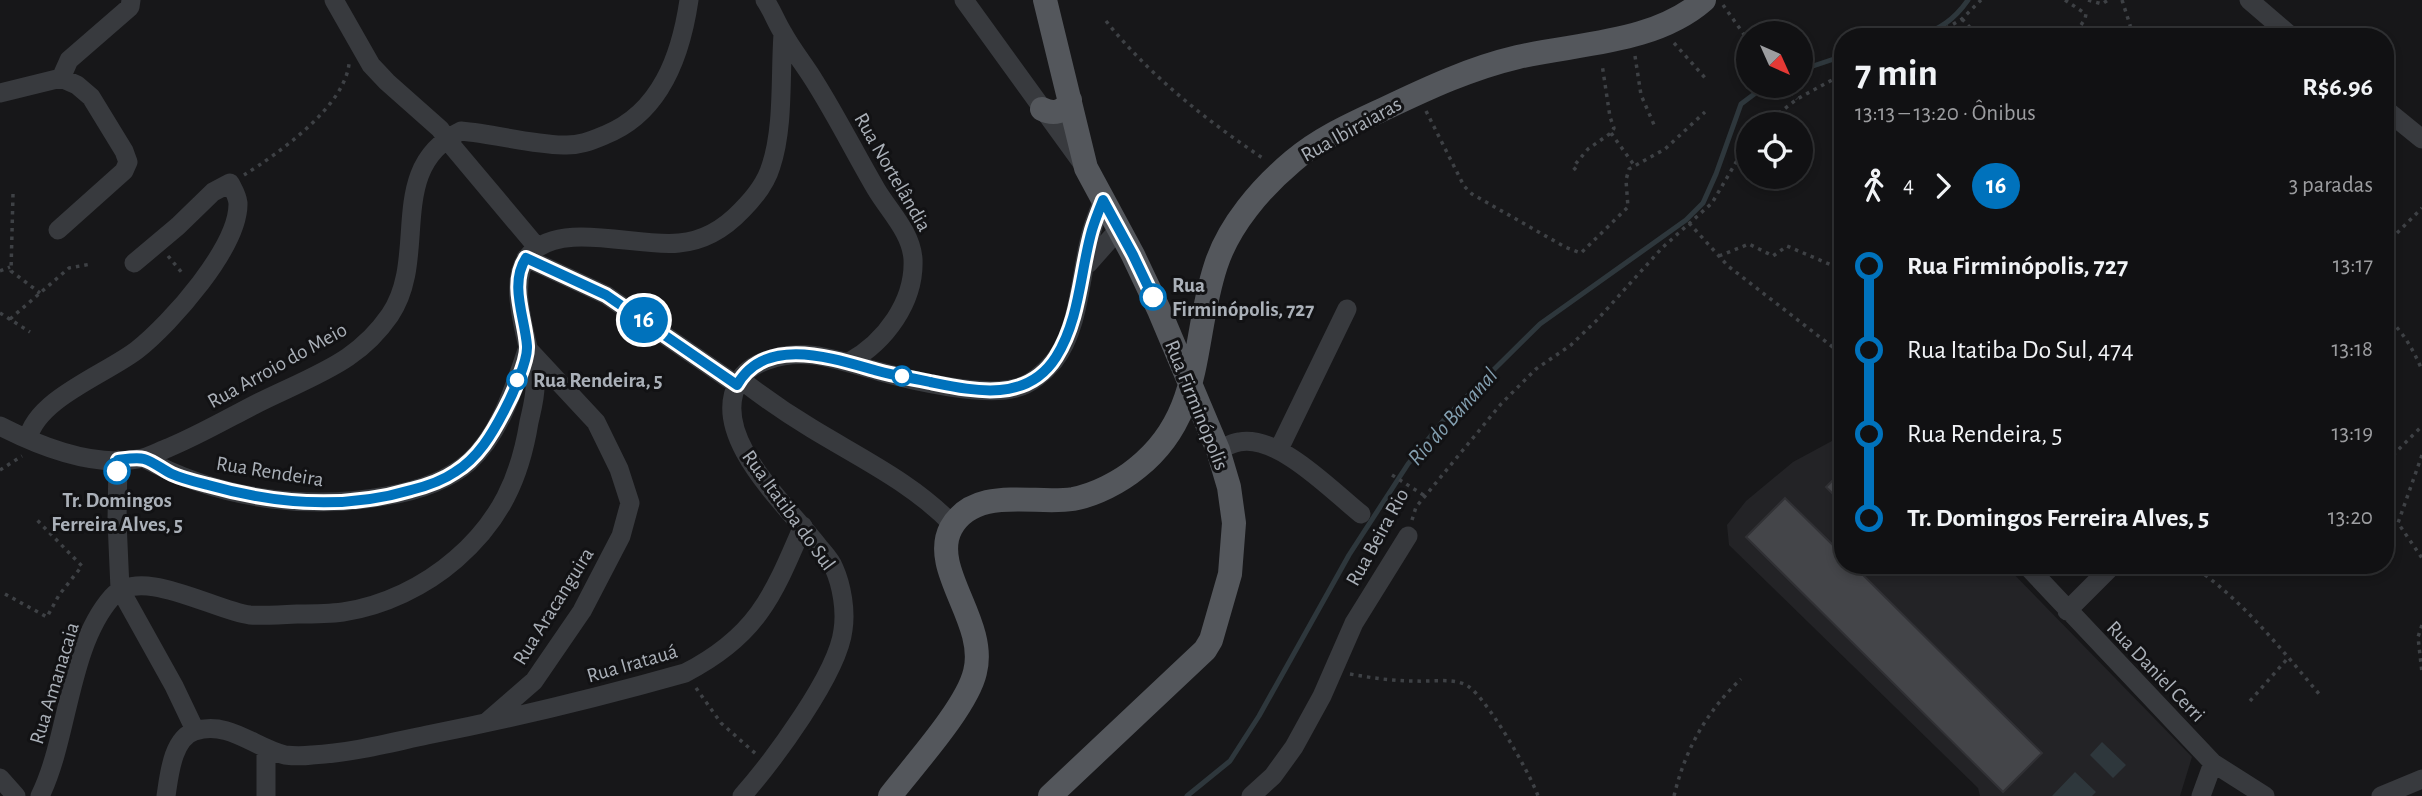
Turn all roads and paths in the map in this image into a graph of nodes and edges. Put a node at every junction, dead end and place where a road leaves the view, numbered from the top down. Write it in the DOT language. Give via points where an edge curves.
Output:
graph roads {
  1 [pos="131,0"];
  2 [pos="334,0"];
  3 [pos="689,0"];
  4 [pos="765,0"];
  5 [pos="964,0"];
  6 [pos="1045,0"];
  7 [pos="1704,0"];
  8 [pos="1719,0"];
  9 [pos="1980,0"];
  10 [pos="2066,0"];
  11 [pos="2088,0"];
  12 [pos="2108,0"];
  13 [pos="2122,0"];
  14 [pos="2249,0"];
  15 [pos="1964,18"];
  16 [pos="1106,21"];
  17 [pos="1736,23"];
  18 [pos="1660,27"];
  19 [pos="1946,28"];
  20 [pos="1972,28"];
  21 [pos="2079,28"];
  22 [pos="2130,28"];
  23 [pos="2282,28"];
  24 [pos="350,32"];
  25 [pos="783,34"];
  26 [pos="1632,34"];
  27 [pos="1596,42"];
  28 [pos="61,78"];
  29 [pos="1834,79"];
  30 [pos="1707,80"];
  31 [pos="0,93"];
  32 [pos="1416,94"];
  33 [pos="1797,99"];
  34 [pos="1070,100"];
  35 [pos="1042,109"];
  36 [pos="1705,112"];
  37 [pos="1780,112"];
  38 [pos="2394,116"];
  39 [pos="1655,127"];
  40 [pos="1611,133"];
  41 [pos="447,138"];
  42 [pos="2422,139"];
  43 [pos="1736,162"];
  44 [pos="1634,165"];
  45 [pos="1086,168"];
  46 [pos="1576,170"];
  47 [pos="1282,171"];
  48 [pos="230,183"];
  49 [pos="13,194"];
  50 [pos="1103,200"];
  51 [pos="2422,208"];
  52 [pos="1689,223"];
  53 [pos="1119,229"];
  54 [pos="58,230"];
  55 [pos="2394,236"];
  56 [pos="158,244"];
  57 [pos="532,253"];
  58 [pos="1719,256"];
  59 [pos="134,263"];
  60 [pos="91,264"];
  61 [pos="1834,266"];
  62 [pos="10,267"];
  63 [pos="1085,267"];
  64 [pos="0,271"];
  65 [pos="40,293"];
  66 [pos="191,295"];
  67 [pos="1347,309"];
  68 [pos="0,313"];
  69 [pos="10,319"];
  70 [pos="2394,323"];
  71 [pos="30,332"];
  72 [pos="1834,348"];
  73 [pos="528,349"];
  74 [pos="849,362"];
  75 [pos="2422,370"];
  76 [pos="739,382"];
  77 [pos="1192,384"];
  78 [pos="0,426"];
  79 [pos="2422,426"];
  80 [pos="28,439"];
  81 [pos="1279,449"];
  82 [pos="1218,450"];
  83 [pos="2394,454"];
  84 [pos="2422,455"];
  85 [pos="143,458"];
  86 [pos="118,460"];
  87 [pos="1392,475"];
  88 [pos="1424,496"];
  89 [pos="1361,514"];
  90 [pos="37,520"];
  91 [pos="953,525"];
  92 [pos="803,526"];
  93 [pos="1408,536"];
  94 [pos="2422,558"];
  95 [pos="2034,574"];
  96 [pos="2104,574"];
  97 [pos="2204,574"];
  98 [pos="120,589"];
  99 [pos="5,594"];
  100 [pos="2067,611"];
  101 [pos="2422,625"];
  102 [pos="2288,658"];
  103 [pos="1334,671"];
  104 [pos="685,673"];
  105 [pos="2422,673"];
  106 [pos="1741,679"];
  107 [pos="2320,695"];
  108 [pos="2250,701"];
  109 [pos="485,724"];
  110 [pos="195,730"];
  111 [pos="266,748"];
  112 [pos="2213,763"];
  113 [pos="768,765"];
  114 [pos="0,778"];
  115 [pos="2422,779"];
  116 [pos="16,796"];
  117 [pos="40,796"];
  118 [pos="166,796"];
  119 [pos="266,796"];
  120 [pos="742,796"];
  121 [pos="890,796"];
  122 [pos="1050,796"];
  123 [pos="1251,796"];
  124 [pos="1538,796"];
  125 [pos="1674,796"];
  126 [pos="2201,796"];
  127 [pos="2265,796"];
  128 [pos="2381,796"];
  1 -- 28 [label="street" via="130,7 69,60"];
  2 -- 24 [label="street"];
  3 -- 41 [label="street" via="667,78 643,110 614,132 565,145 461,131"];
  4 -- 25 [label="street, Rua Nortelândia"];
  5 -- 35 [label="street, Rua Firminópolis"];
  6 -- 34 [label="main road"];
  7 -- 18 [label="main road, Rua Ibiraiaras" via="1682,18"];
  8 -- 17 [label="path"];
  9 -- 15 [label="path"];
  10 -- 21 [label="path" via="2086,14"];
  11 -- 12 [label="path" via="2102,4"];
  13 -- 22 [label="path"];
  14 -- 23 [label="street"];
  15 -- 19 [label="path"];
  15 -- 20 [label="path"];
  16 -- 47 [label="path" via="1176,94"];
  18 -- 26 [label="main road, Rua Ibiraiaras"];
  18 -- 30 [label="path"];
  24 -- 41 [label="street" via="373,68"];
  24 -- 48 [label="path" via="347,77 331,102 268,160"];
  25 -- 57 [label="street" via="771,169 733,220 697,240 679,243 563,238"];
  25 -- 74 [label="street, Rua Nortelândia" via="909,240 913,257 904,305 881,339"];
  26 -- 27 [label="main road, Rua Ibiraiaras"];
  26 -- 39 [label="path" via="1641,95"];
  27 -- 32 [label="main road, Rua Ibiraiaras" via="1483,66"];
  27 -- 40 [label="path" via="1614,123"];
  28 -- 31 [label="street"];
  28 -- 54 [label="street" via="91,97 128,162 116,180"];
  29 -- 33 [label="path"];
  32 -- 44 [label="path" via="1472,194 1576,252 1584,251 1628,207 1626,180"];
  32 -- 47 [label="main road, Rua Ibiraiaras" via="1314,144"];
  33 -- 37 [label="path"];
  34 -- 35 [label="main road" via="1062,111"];
  34 -- 45 [label="main road"];
  35 -- 45 [label="street, Rua Firminópolis"];
  36 -- 44 [label="path" via="1665,149"];
  38 -- 42 [label="street"];
  40 -- 44 [label="path"];
  40 -- 46 [label="path" via="1588,149 1573,167"];
  41 -- 57 [label="street"];
  41 -- 85 [label="street, Rua Arroio do Meio" via="421,167 412,200 406,275 391,314 377,331 347,358"];
  43 -- 52 [label="path, Rua Beira Rio" via="1712,203"];
  45 -- 50 [label="main road, Rua Firminópolis"];
  47 -- 77 [label="main road, Rua Ibiraiaras" via="1257,197 1224,245 1206,300"];
  48 -- 56 [label="street" via="213,192"];
  48 -- 66 [label="street" via="237,197 236,216 215,261"];
  49 -- 62 [label="path"];
  50 -- 53 [label="main road, Rua Firminópolis"];
  50 -- 63 [label="street"];
  51 -- 55 [label="path"];
  52 -- 58 [label="path"];
  52 -- 88 [label="path, Rua Beira Rio" via="1571,345 1536,369 1500,404"];
  53 -- 63 [label="street"];
  53 -- 77 [label="main road, Rua Firminópolis"];
  56 -- 59 [label="street"];
  56 -- 66 [label="path" via="182,272"];
  57 -- 73 [label="street" via="519,287"];
  57 -- 76 [label="street"];
  58 -- 61 [label="path" via="1749,244 1773,256 1787,246"];
  58 -- 72 [label="path"];
  60 -- 65 [label="path" via="69,268"];
  62 -- 64 [label="path"];
  62 -- 65 [label="path"];
  63 -- 74 [label="street" via="1078,302 1055,359 1019,388 969,389"];
  65 -- 69 [label="path"];
  66 -- 80 [label="street" via="136,350 43,411"];
  67 -- 81 [label="street"];
  68 -- 69 [label="path"];
  69 -- 71 [label="path"];
  70 -- 75 [label="path"];
  73 -- 85 [label="street, Rua Rendeira" via="514,388 471,460 455,472 397,494 346,502 290,502 207,485 171,474"];
  73 -- 98 [label="street" via="536,385 526,439 506,498 495,518 456,560 415,588 342,612 255,615 162,588"];
  73 -- 109 [label="street, Rua Aracanguira" via="596,422 630,503 621,536 582,611 534,681"];
  74 -- 76 [label="street" via="788,354 757,364"];
  76 -- 91 [label="street" via="895,478"];
  76 -- 92 [label="street, Rua Itatiba do Sul" via="730,405 738,440 761,477"];
  77 -- 82 [label="main road, Rua Firminópolis"];
  77 -- 91 [label="main road, Rua Ibiraiaras" via="1169,437 1119,481 1068,500 1022,498 983,504 960,515"];
  78 -- 80 [label="street, Rua Arroio do Meio"];
  79 -- 83 [label="path"];
  80 -- 86 [label="street, Rua Arroio do Meio" via="91,459"];
  81 -- 82 [label="street" via="1239,442"];
  81 -- 89 [label="street"];
  82 -- 122 [label="main road, Rua Firminópolis" via="1229,487 1234,537 1230,574 1211,639 1201,656"];
  84 -- 94 [label="path" via="2398,523"];
  85 -- 86 [label="street, Rua Arroio do Meio"];
  86 -- 98 [label="street"];
  87 -- 88 [label="path"];
  88 -- 93 [label="path, Rua Beira Rio"];
  90 -- 99 [label="path, Rua Amanacaia" via="82,566 47,617"];
  91 -- 121 [label="main road" via="946,538 946,553 974,629 975,672 957,708"];
  92 -- 104 [label="street, Rua Iratauá" via="764,607 729,646"];
  92 -- 113 [label="street, Rua Itatiba do Sul" via="834,566 842,595 843,631 816,692"];
  93 -- 103 [label="street, Rua Beira Rio" via="1354,623"];
  95 -- 100 [label="street, Rua Daniel Cerri"];
  96 -- 100 [label="street"];
  97 -- 102 [label="path"];
  98 -- 110 [label="street"];
  98 -- 117 [label="street, Rua Amanacaia" via="104,607 86,646"];
  100 -- 112 [label="street, Rua Daniel Cerri"];
  101 -- 105 [label="path" via="2418,637"];
  102 -- 107 [label="path"];
  102 -- 108 [label="path"];
  103 -- 123 [label="street, Rua Beira Rio" via="1284,763"];
  103 -- 124 [label="path" via="1467,685 1521,759"];
  104 -- 109 [label="street, Rua Iratauá"];
  104 -- 113 [label="path" via="721,723"];
  106 -- 125 [label="path" via="1702,724 1681,767"];
  109 -- 111 [label="street" via="340,752 287,755"];
  110 -- 111 [label="street" via="225,730"];
  110 -- 118 [label="street" via="177,751"];
  111 -- 119 [label="street"];
  112 -- 126 [label="street"];
  112 -- 127 [label="street, Rua Daniel Cerri"];
  113 -- 120 [label="street, Rua Itatiba do Sul"];
  114 -- 116 [label="street"];
  115 -- 128 [label="street"];
}
